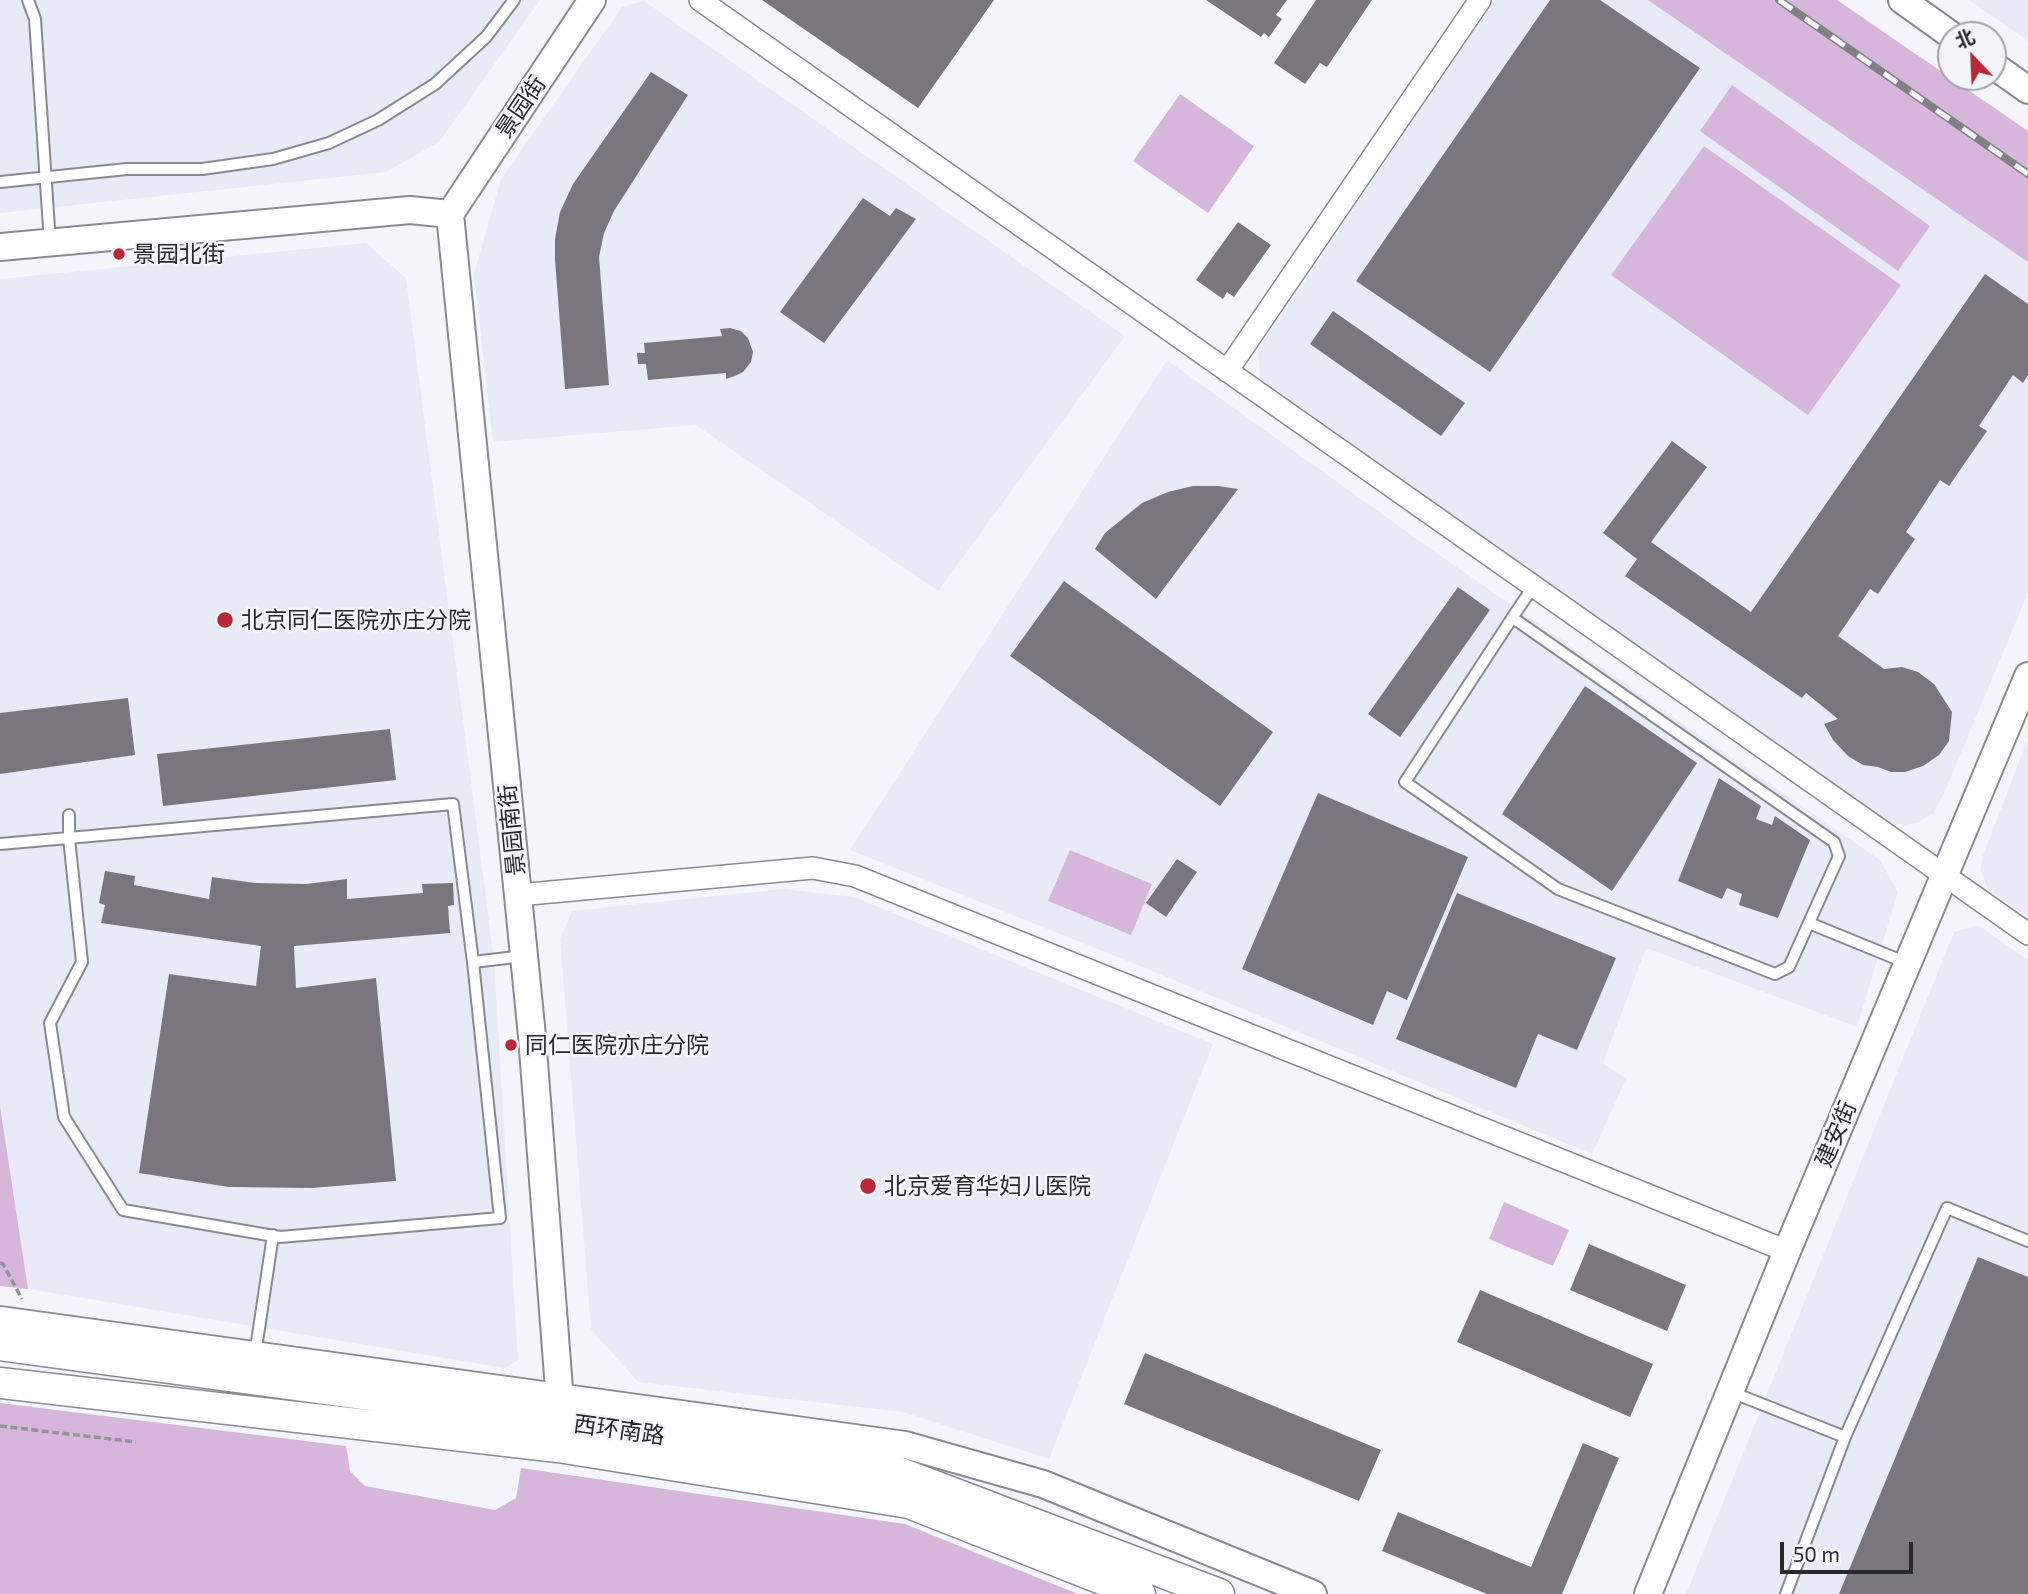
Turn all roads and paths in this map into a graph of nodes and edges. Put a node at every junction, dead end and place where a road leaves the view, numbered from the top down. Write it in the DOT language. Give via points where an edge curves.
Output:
graph roads {
  1 [pos="28,0"];
  2 [pos="514,0"];
  3 [pos="592,0"];
  4 [pos="700,0"];
  5 [pos="1480,0"];
  6 [pos="1902,0"];
  7 [pos="1937,25"];
  8 [pos="2007,75"];
  9 [pos="2028,90"];
  10 [pos="46,178"];
  11 [pos="0,182"];
  12 [pos="450,214"];
  13 [pos="50,243"];
  14 [pos="0,247"];
  15 [pos="1227,371"];
  16 [pos="1534,587"];
  17 [pos="1513,618"];
  18 [pos="2028,676"];
  19 [pos="69,815"];
  20 [pos="69,838"];
  21 [pos="0,844"];
  22 [pos="1943,875"];
  23 [pos="518,895"];
  24 [pos="1809,922"];
  25 [pos="2028,934"];
  26 [pos="524,957"];
  27 [pos="473,962"];
  28 [pos="1907,963"];
  29 [pos="273,1236"];
  30 [pos="2028,1241"];
  31 [pos="1787,1251"];
  32 [pos="0,1264"];
  33 [pos="22,1299"];
  34 [pos="0,1320"];
  35 [pos="0,1345"];
  36 [pos="255,1355"];
  37 [pos="0,1383"];
  38 [pos="1731,1392"];
  39 [pos="560,1422"];
  40 [pos="0,1426"];
  41 [pos="1845,1437"];
  42 [pos="135,1441"];
  43 [pos="1140,1594"];
  44 [pos="1219,1594"];
  45 [pos="1312,1594"];
  46 [pos="1648,1594"];
  47 [pos="1786,1594"];
  1 -- 10 [label="lane" via="35,19"];
  2 -- 10 [label="lane" via="486,37 435,84 378,120 329,143 273,159 202,169 127,169"];
  3 -- 12 [label="street, 景园街"];
  4 -- 15 [label="street"];
  5 -- 15 [label="street"];
  6 -- 7 [label="street"];
  8 -- 9 [label="street"];
  10 -- 11 [label="lane"];
  10 -- 13 [label="lane"];
  12 -- 13 [label="street" via="410,210"];
  12 -- 23 [label="street, 景园南街"];
  13 -- 14 [label="street"];
  15 -- 16 [label="street"];
  16 -- 17 [label="lane"];
  16 -- 22 [label="street"];
  17 -- 24 [label="lane" via="1834,842 1839,856"];
  17 -- 24 [label="lane" via="1405,782 1558,889 1775,974 1789,967"];
  18 -- 22 [label="street, 建安街"];
  19 -- 20 [label="lane"];
  20 -- 21 [label="lane"];
  20 -- 27 [label="lane" via="453,804"];
  20 -- 29 [label="lane" via="82,962 50,1023 64,1117 124,1210"];
  22 -- 25 [label="street"];
  22 -- 28 [label="street, 建安街"];
  23 -- 26 [label="street, 景园南街"];
  23 -- 31 [label="street" via="813,868 855,876"];
  24 -- 28 [label="lane"];
  26 -- 27 [label="lane"];
  26 -- 39 [label="street, 景园南街"];
  27 -- 29 [label="lane" via="500,1218"];
  28 -- 31 [label="street, 建安街"];
  29 -- 36 [label="lane"];
  30 -- 41 [label="lane" via="1947,1208"];
  31 -- 38 [label="street, 建安街"];
  32 -- 33 [label="path"];
  34 -- 36 [label="street"];
  35 -- 39 [label="main road, 西环南路"];
  36 -- 39 [label="street"];
  37 -- 39 [label="main road, 西环南路"];
  38 -- 41 [label="lane"];
  38 -- 46 [label="street, 建安街"];
  39 -- 43 [label="main road, 西环南路" via="909,1503"];
  39 -- 44 [label="main road, 西环南路" via="895,1471"];
  39 -- 45 [label="street" via="905,1445 1043,1484"];
  40 -- 42 [label="path"];
  41 -- 47 [label="lane"];
}
